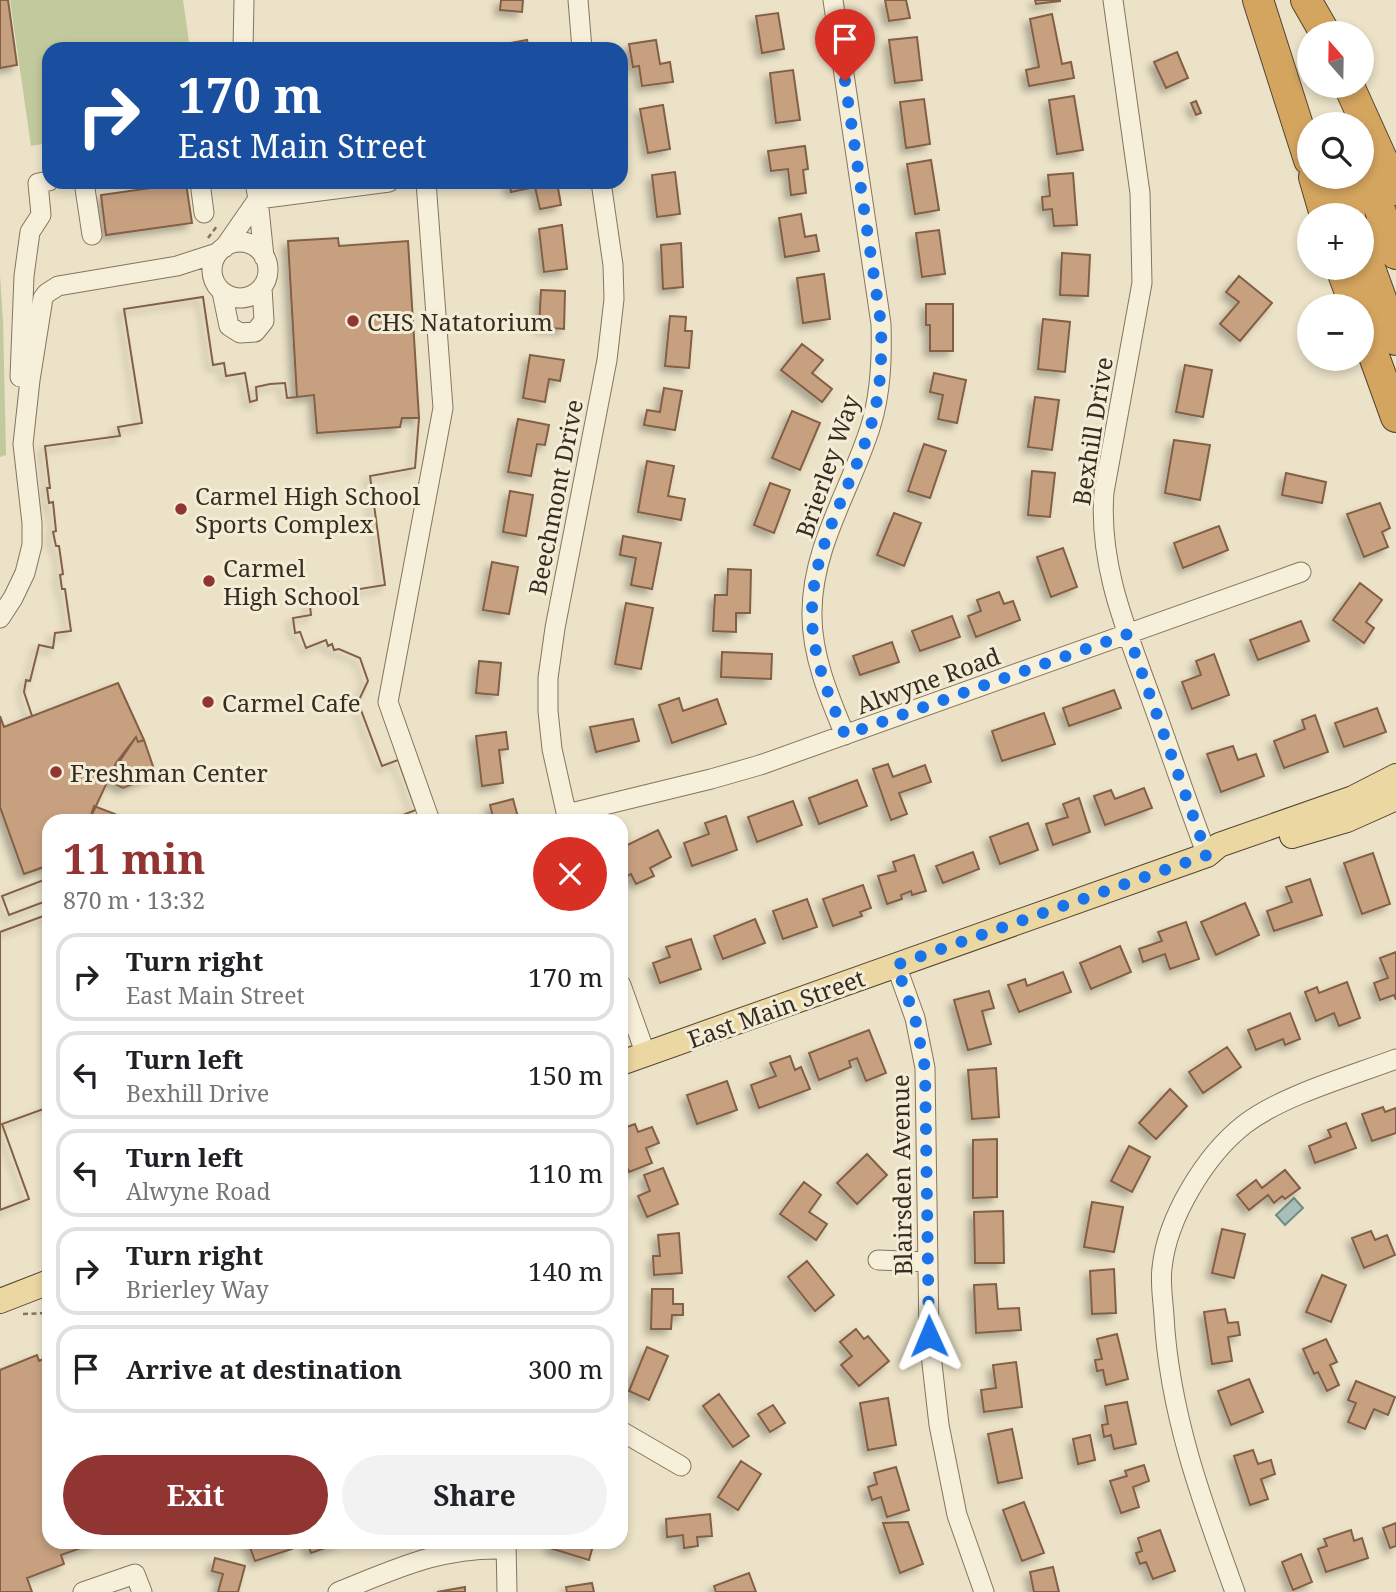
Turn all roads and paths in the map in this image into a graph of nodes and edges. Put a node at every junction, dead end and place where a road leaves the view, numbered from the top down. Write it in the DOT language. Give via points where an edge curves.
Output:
graph roads {
  1 [pos="244,0"];
  2 [pos="578,0"];
  3 [pos="833,0"];
  4 [pos="1113,0"];
  5 [pos="1261,0"];
  6 [pos="1296,0"];
  7 [pos="1306,0"];
  8 [pos="1306,21"];
  9 [pos="1318,21"];
  10 [pos="243,42"];
  11 [pos="581,42"];
  12 [pos="1354,98"];
  13 [pos="1311,112"];
  14 [pos="1297,120"];
  15 [pos="42,182"];
  16 [pos="86,189"];
  17 [pos="202,189"];
  18 [pos="427,189"];
  19 [pos="602,189"];
  20 [pos="1372,189"];
  21 [pos="256,190"];
  22 [pos="1396,190"];
  23 [pos="210,220"];
  24 [pos="92,235"];
  25 [pos="214,249"];
  26 [pos="1396,254"];
  27 [pos="264,257"];
  28 [pos="177,266"];
  29 [pos="1374,280"];
  30 [pos="218,285"];
  31 [pos="262,287"];
  32 [pos="1396,340"];
  33 [pos="1374,356"];
  34 [pos="26,409"];
  35 [pos="1396,417"];
  36 [pos="1301,572"];
  37 [pos="0,618"];
  38 [pos="1128,634"];
  39 [pos="845,735"];
  40 [pos="1396,776"];
  41 [pos="1394,804"];
  42 [pos="428,814"];
  43 [pos="566,814"];
  44 [pos="578,814"];
  45 [pos="1207,855"];
  46 [pos="896,965"];
  47 [pos="628,1005"];
  48 [pos="646,1055"];
  49 [pos="1396,1059"];
  50 [pos="628,1061"];
  51 [pos="878,1260"];
  52 [pos="928,1262"];
  53 [pos="42,1273"];
  54 [pos="42,1286"];
  55 [pos="0,1288"];
  56 [pos="9,1307"];
  57 [pos="42,1312"];
  58 [pos="628,1435"];
  59 [pos="681,1466"];
  60 [pos="472,1549"];
  61 [pos="505,1549"];
  62 [pos="83,1592"];
  63 [pos="142,1592"];
  64 [pos="338,1592"];
  65 [pos="507,1592"];
  66 [pos="984,1592"];
  67 [pos="1235,1592"];
  1 -- 10 [label="street"];
  2 -- 11 [label="street"];
  3 -- 39 [label="street, Brierley Way" via="882,356 871,425 814,582 813,639"];
  4 -- 38 [label="street, Bexhill Drive" via="1143,243 1142,283 1102,517 1110,579"];
  5 -- 13 [label="highway"];
  5 -- 14 [label="highway"];
  6 -- 8 [label="highway"];
  7 -- 9 [label="highway"];
  12 -- 22 [label="highway"];
  15 -- 34 [label="street" via="38,183 41,215 30,233 24,276 20,384"];
  16 -- 24 [label="street"];
  17 -- 23 [label="street"];
  18 -- 42 [label="street" via="443,408 388,702"];
  19 -- 43 [label="street, Beechmont Drive" via="614,299 607,360 548,678 552,749"];
  20 -- 26 [label="highway"];
  21 -- 25 [label="street"];
  21 -- 27 [label="street"];
  23 -- 25 [label="path"];
  25 -- 27 [label="street" via="241,243"];
  25 -- 28 [label="street"];
  25 -- 30 [label="street"];
  27 -- 31 [label="street" via="267,275"];
  28 -- 30 [label="street"];
  28 -- 34 [label="street" via="58,286 47,292 41,305"];
  29 -- 32 [label="highway"];
  30 -- 31 [label="street" via="242,298"];
  30 -- 31 [label="street" via="229,327 240,333 255,332 264,321"];
  33 -- 35 [label="highway"];
  34 -- 37 [label="street" via="23,444 32,545 25,573"];
  36 -- 38 [label="street, Alwyne Road"];
  38 -- 39 [label="street, Alwyne Road"];
  38 -- 45 [label="street, Bexhill Drive"];
  39 -- 44 [label="street, Alwyne Road" via="711,779"];
  40 -- 45 [label="main road, East Main Street" via="1353,798 1219,845"];
  41 -- 45 [label="main road, East Main Street" via="1222,858"];
  45 -- 46 [label="main road, East Main Street"];
  46 -- 48 [label="main road, East Main Street"];
  46 -- 52 [label="street, Blairsden Avenue" via="915,1018 925,1068"];
  47 -- 48 [label="street"];
  48 -- 50 [label="main road, East Main Street"];
  49 -- 67 [label="street" via="1307,1092 1246,1124 1206,1167 1178,1211 1168,1242 1162,1268 1163,1307 1176,1407 1205,1510"];
  51 -- 52 [label="street"];
  52 -- 66 [label="street, Blairsden Avenue" via="929,1336 939,1425 957,1515"];
  53 -- 55 [label="main road"];
  54 -- 56 [label="main road"];
  56 -- 57 [label="path"];
  58 -- 59 [label="street"];
  60 -- 64 [label="street" via="426,1557"];
  61 -- 65 [label="street"];
  62 -- 63 [label="street" via="135,1574"];
}
